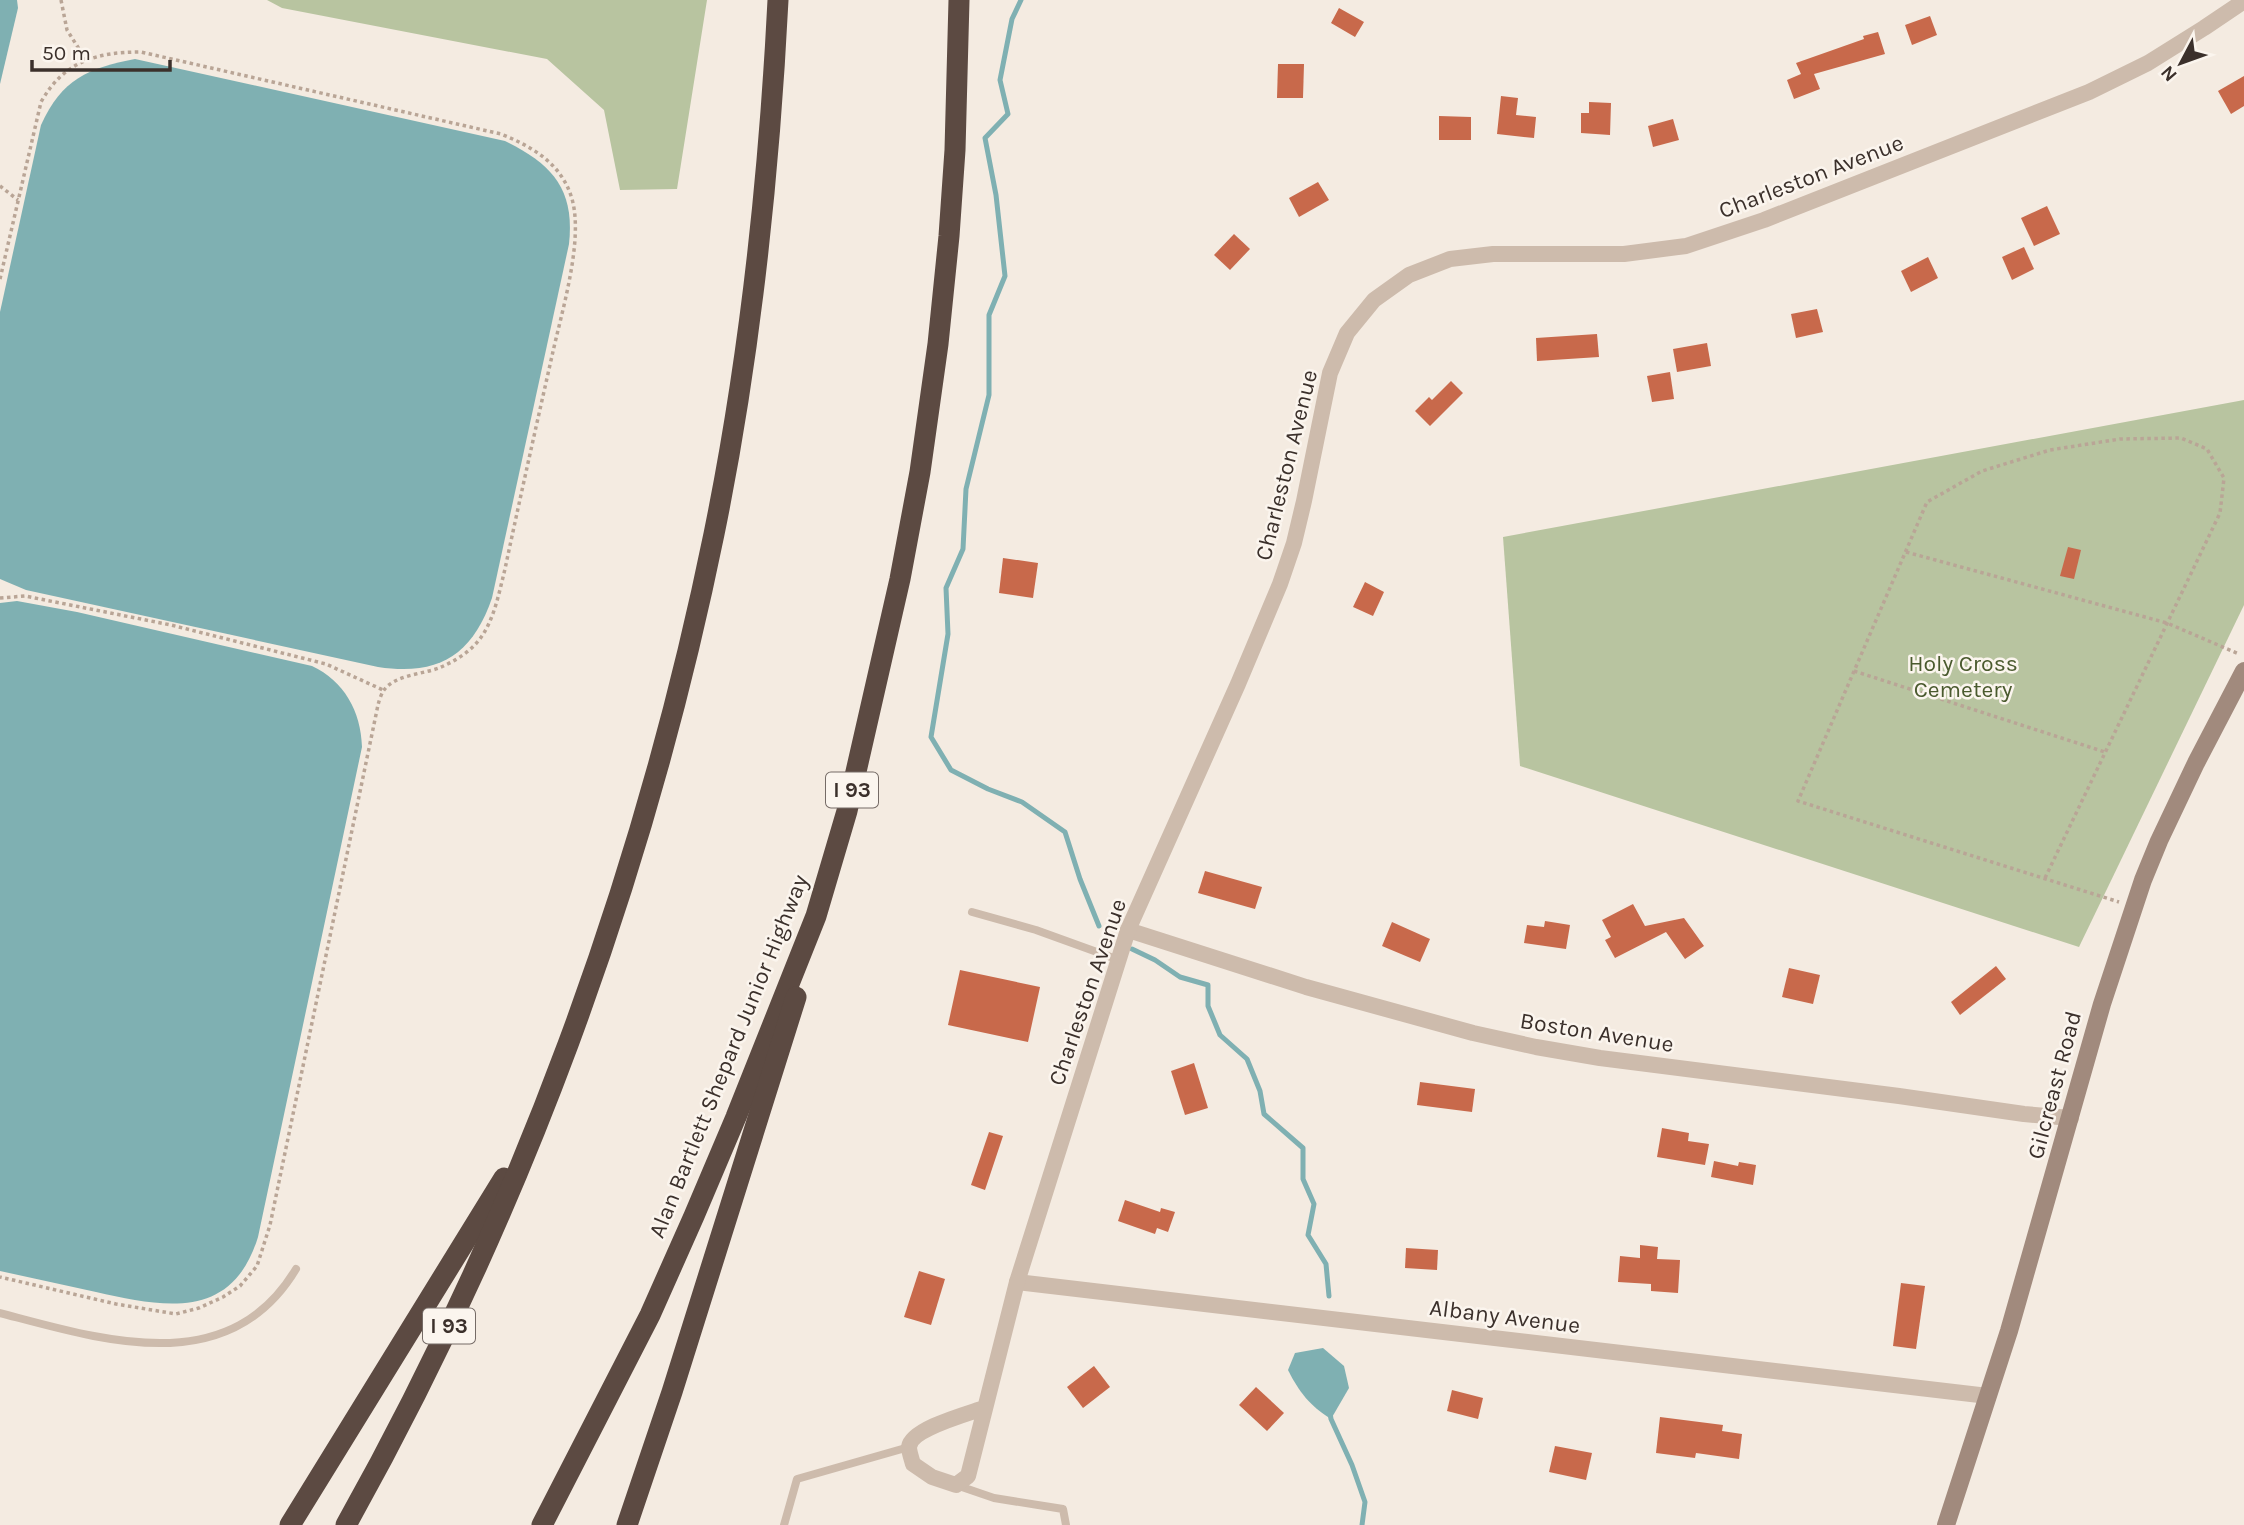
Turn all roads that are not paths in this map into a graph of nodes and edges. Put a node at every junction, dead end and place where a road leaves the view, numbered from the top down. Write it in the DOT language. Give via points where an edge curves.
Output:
graph roads {
  1 [pos="778,0"];
  2 [pos="959,0"];
  3 [pos="2244,1"];
  4 [pos="2244,671"];
  5 [pos="972,912"];
  6 [pos="816,916"];
  7 [pos="1128,930"];
  8 [pos="1119,960"];
  9 [pos="2071,1118"];
  10 [pos="539,1122"];
  11 [pos="296,1269"];
  12 [pos="1017,1282"];
  13 [pos="0,1313"];
  14 [pos="1988,1396"];
  15 [pos="984,1408"];
  16 [pos="909,1447"];
  17 [pos="957,1485"];
  18 [pos="290,1525"];
  19 [pos="346,1525"];
  20 [pos="541,1525"];
  21 [pos="627,1525"];
  22 [pos="784,1525"];
  23 [pos="1066,1525"];
  24 [pos="1946,1525"];
  1 -- 10 [label="highway, I 93" via="757,265 715,531 669,728 632,857"];
  2 -- 6 [label="highway, Alan Bartlett Shepard Junior Highway / I 93" via="949,236 920,472 847,811"];
  3 -- 7 [label="street, Charleston Avenue" via="2148,63 2089,92 1764,220 1686,246 1624,254 1493,254 1450,259 1409,275 1374,300 1347,333 1330,373 1304,501 1280,584"];
  4 -- 9 [label="street, Gilcreast Road" via="2159,841 2102,1004"];
  5 -- 8 [label="lane"];
  6 -- 20 [label="highway, Alan Bartlett Shepard Junior Highway / I 93" via="661,1290"];
  6 -- 21 [label="highway" via="791,1017"];
  7 -- 8 [label="street, Charleston Avenue"];
  7 -- 9 [label="street, Boston Avenue" via="1306,987 1536,1047"];
  8 -- 12 [label="street, Charleston Avenue"];
  9 -- 14 [label="street, Gilcreast Road"];
  10 -- 18 [label="highway"];
  10 -- 19 [label="highway, I 93" via="438,1349"];
  11 -- 13 [label="lane" via="283,1290 256,1315 198,1341 134,1343"];
  12 -- 14 [label="street, Albany Avenue"];
  12 -- 15 [label="street, Charleston Avenue"];
  14 -- 24 [label="street, Gilcreast Road"];
  15 -- 16 [label="street" via="925,1430"];
  15 -- 17 [label="street, Charleston Avenue" via="968,1476"];
  16 -- 17 [label="street" via="912,1464 932,1478"];
  16 -- 22 [label="lane" via="797,1479"];
  17 -- 23 [label="lane" via="994,1498 1063,1509"];
}
